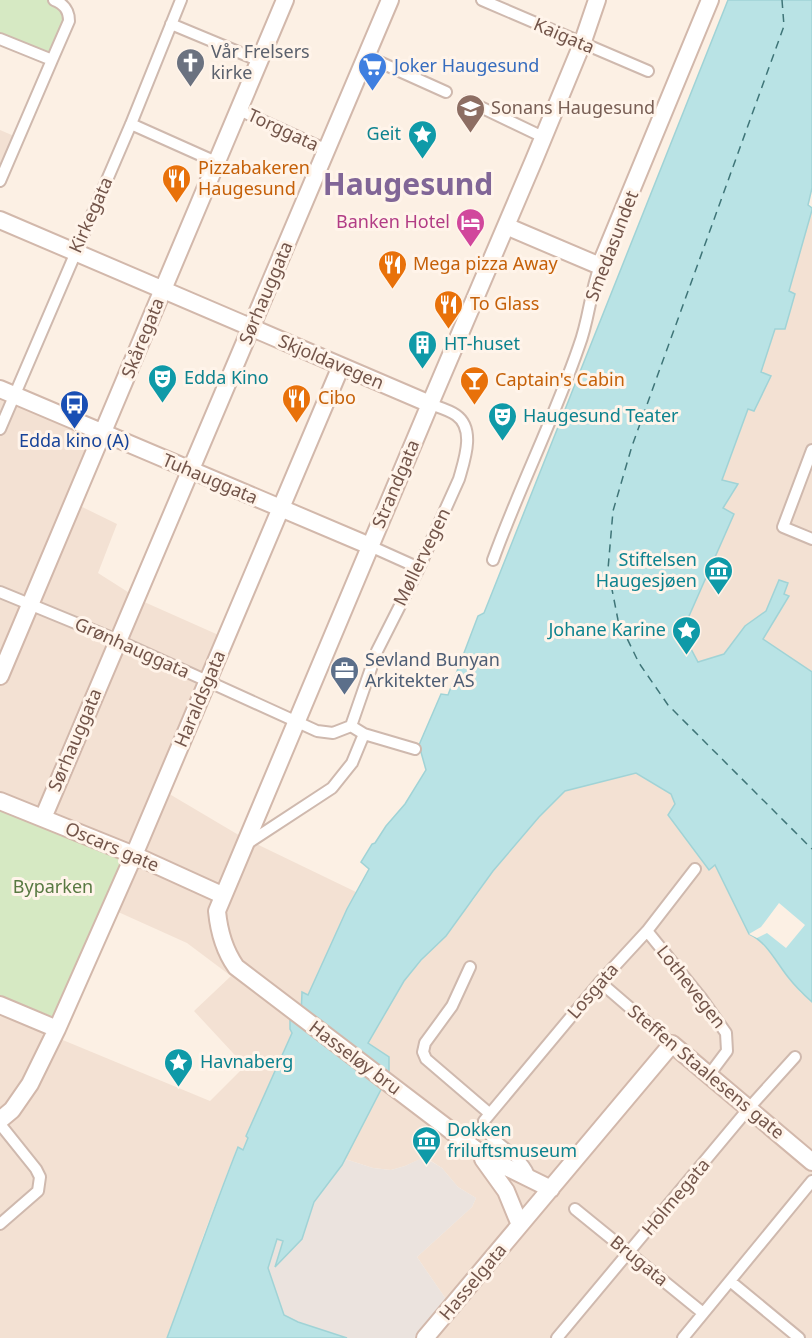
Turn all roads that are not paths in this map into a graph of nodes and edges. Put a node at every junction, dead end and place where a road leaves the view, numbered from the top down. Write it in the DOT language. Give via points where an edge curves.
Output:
graph roads {
  1 [pos="54,0"];
  2 [pos="181,0"];
  3 [pos="285,0"];
  4 [pos="390,0"];
  5 [pos="482,0"];
  6 [pos="597,0"];
  7 [pos="710,0"];
  8 [pos="171,24"];
  9 [pos="0,39"];
  10 [pos="582,44"];
  11 [pos="366,56"];
  12 [pos="52,60"];
  13 [pos="260,61"];
  14 [pos="648,71"];
  15 [pos="446,92"];
  16 [pos="468,101"];
  17 [pos="239,110"];
  18 [pos="131,124"];
  19 [pos="543,137"];
  20 [pos="327,150"];
  21 [pos="216,162"];
  22 [pos="0,181"];
  23 [pos="0,220"];
  24 [pos="506,226"];
  25 [pos="75,252"];
  26 [pos="600,266"];
  27 [pos="163,289"];
  28 [pos="251,328"];
  29 [pos="341,366"];
  30 [pos="7,392"];
  31 [pos="430,404"];
  32 [pos="0,429"];
  33 [pos="104,434"];
  34 [pos="812,450"];
  35 [pos="192,470"];
  36 [pos="281,509"];
  37 [pos="812,539"];
  38 [pos="370,546"];
  39 [pos="493,560"];
  40 [pos="419,568"];
  41 [pos="0,592"];
  42 [pos="30,604"];
  43 [pos="117,639"];
  44 [pos="0,676"];
  45 [pos="207,682"];
  46 [pos="297,721"];
  47 [pos="351,726"];
  48 [pos="364,734"];
  49 [pos="415,749"];
  50 [pos="0,801"];
  51 [pos="43,818"];
  52 [pos="243,846"];
  53 [pos="134,855"];
  54 [pos="695,869"];
  55 [pos="222,895"];
  56 [pos="647,931"];
  57 [pos="236,967"];
  58 [pos="470,967"];
  59 [pos="600,982"];
  60 [pos="0,1005"];
  61 [pos="57,1029"];
  62 [pos="672,1044"];
  63 [pos="795,1057"];
  64 [pos="709,1075"];
  65 [pos="749,1108"];
  66 [pos="489,1113"];
  67 [pos="0,1122"];
  68 [pos="475,1149"];
  69 [pos="812,1162"];
  70 [pos="530,1179"];
  71 [pos="812,1181"];
  72 [pos="551,1189"];
  73 [pos="575,1209"];
  74 [pos="0,1224"];
  75 [pos="520,1225"];
  76 [pos="629,1253"];
  77 [pos="730,1281"];
  78 [pos="703,1313"];
  79 [pos="430,1336"];
  80 [pos="557,1338"];
  81 [pos="683,1338"];
  82 [pos="799,1338"];
  1 -- 12 [label="street" via="64,6 69,21"];
  2 -- 8 [label="street, Kirkegata"];
  3 -- 13 [label="street, Skåregata"];
  4 -- 11 [label="street, Sørhauggata"];
  5 -- 10 [label="street, Kaigata"];
  6 -- 10 [label="street, Strandgata"];
  7 -- 26 [label="street, Smedasundet"];
  8 -- 13 [label="street"];
  8 -- 18 [label="street, Kirkegata"];
  9 -- 12 [label="street"];
  10 -- 14 [label="street, Kaigata"];
  10 -- 19 [label="street, Strandgata"];
  11 -- 15 [label="street"];
  11 -- 20 [label="street, Sørhauggata"];
  12 -- 22 [label="street"];
  13 -- 17 [label="street, Skåregata"];
  16 -- 19 [label="street"];
  17 -- 20 [label="street, Torggata"];
  17 -- 21 [label="street, Skåregata"];
  18 -- 21 [label="street"];
  18 -- 25 [label="street, Kirkegata"];
  19 -- 24 [label="street, Strandgata"];
  20 -- 28 [label="street, Sørhauggata"];
  21 -- 27 [label="street, Skåregata"];
  23 -- 25 [label="street, Skjoldavegen"];
  24 -- 26 [label="street"];
  24 -- 31 [label="street, Strandgata"];
  25 -- 27 [label="street, Skjoldavegen"];
  25 -- 30 [label="street, Kirkegata"];
  26 -- 39 [label="street, Smedasundet" via="580,344"];
  27 -- 28 [label="street, Skjoldavegen"];
  27 -- 33 [label="street, Skåregata"];
  28 -- 29 [label="street, Skjoldavegen"];
  28 -- 35 [label="street, Sørhauggata"];
  29 -- 31 [label="street, Skjoldavegen"];
  29 -- 36 [label="street, Haraldsgata"];
  30 -- 32 [label="street, Kirkegata"];
  30 -- 33 [label="street, Tuhauggata"];
  31 -- 38 [label="street, Strandgata"];
  31 -- 40 [label="street, Møllervegen" via="458,416 467,434 467,447 459,479"];
  33 -- 35 [label="street, Tuhauggata"];
  33 -- 42 [label="street, Skåregata"];
  34 -- 37 [label="street" via="783,527"];
  35 -- 36 [label="street, Tuhauggata"];
  35 -- 43 [label="street, Sørhauggata"];
  36 -- 38 [label="street, Tuhauggata"];
  36 -- 45 [label="street, Haraldsgata"];
  38 -- 40 [label="street, Tuhauggata"];
  38 -- 46 [label="street, Strandgata"];
  40 -- 47 [label="street, Møllervegen" via="377,651"];
  41 -- 42 [label="street, Grønhauggata"];
  42 -- 43 [label="street, Grønhauggata"];
  42 -- 44 [label="street, Skåregata"];
  43 -- 45 [label="street, Grønhauggata"];
  43 -- 51 [label="street, Sørhauggata"];
  45 -- 46 [label="street, Grønhauggata"];
  45 -- 53 [label="street, Haraldsgata"];
  46 -- 47 [label="street" via="327,734"];
  46 -- 52 [label="street, Strandgata"];
  47 -- 48 [label="street"];
  48 -- 49 [label="street"];
  48 -- 52 [label="street" via="352,763 332,788"];
  50 -- 51 [label="street, Oscars gate"];
  51 -- 53 [label="street, Oscars gate"];
  52 -- 55 [label="street, Strandgata"];
  53 -- 55 [label="street, Oscars gate"];
  53 -- 61 [label="street, Haraldsgata"];
  54 -- 56 [label="street, Losgata"];
  55 -- 57 [label="street, Strandgata" via="218,926"];
  56 -- 59 [label="street, Losgata"];
  56 -- 64 [label="street, Lothevegen" via="726,1033 727,1051"];
  57 -- 68 [label="street, Hasseløy bru"];
  58 -- 66 [label="street" via="452,1006 425,1043 423,1052 426,1059"];
  59 -- 62 [label="street, Steffen Staalesens gate"];
  59 -- 66 [label="street, Losgata"];
  60 -- 61 [label="street"];
  61 -- 67 [label="street, Haraldsgata" via="30,1084"];
  62 -- 64 [label="street, Steffen Staalesens gate"];
  62 -- 72 [label="street, Hasselgata"];
  63 -- 65 [label="street, Holmegata"];
  64 -- 65 [label="street, Steffen Staalesens gate"];
  65 -- 69 [label="street, Steffen Staalesens gate"];
  65 -- 76 [label="street, Holmegata"];
  66 -- 70 [label="street" via="484,1128 524,1163"];
  67 -- 74 [label="street" via="40,1177 38,1191"];
  68 -- 70 [label="street"];
  68 -- 75 [label="street" via="506,1191"];
  70 -- 72 [label="street"];
  71 -- 77 [label="street"];
  72 -- 75 [label="street, Hasselgata"];
  73 -- 76 [label="street, Brugata"];
  75 -- 79 [label="street, Hasselgata"];
  76 -- 78 [label="street, Brugata"];
  76 -- 80 [label="street, Holmegata"];
  77 -- 78 [label="street"];
  77 -- 82 [label="street"];
  78 -- 81 [label="street"];
}
